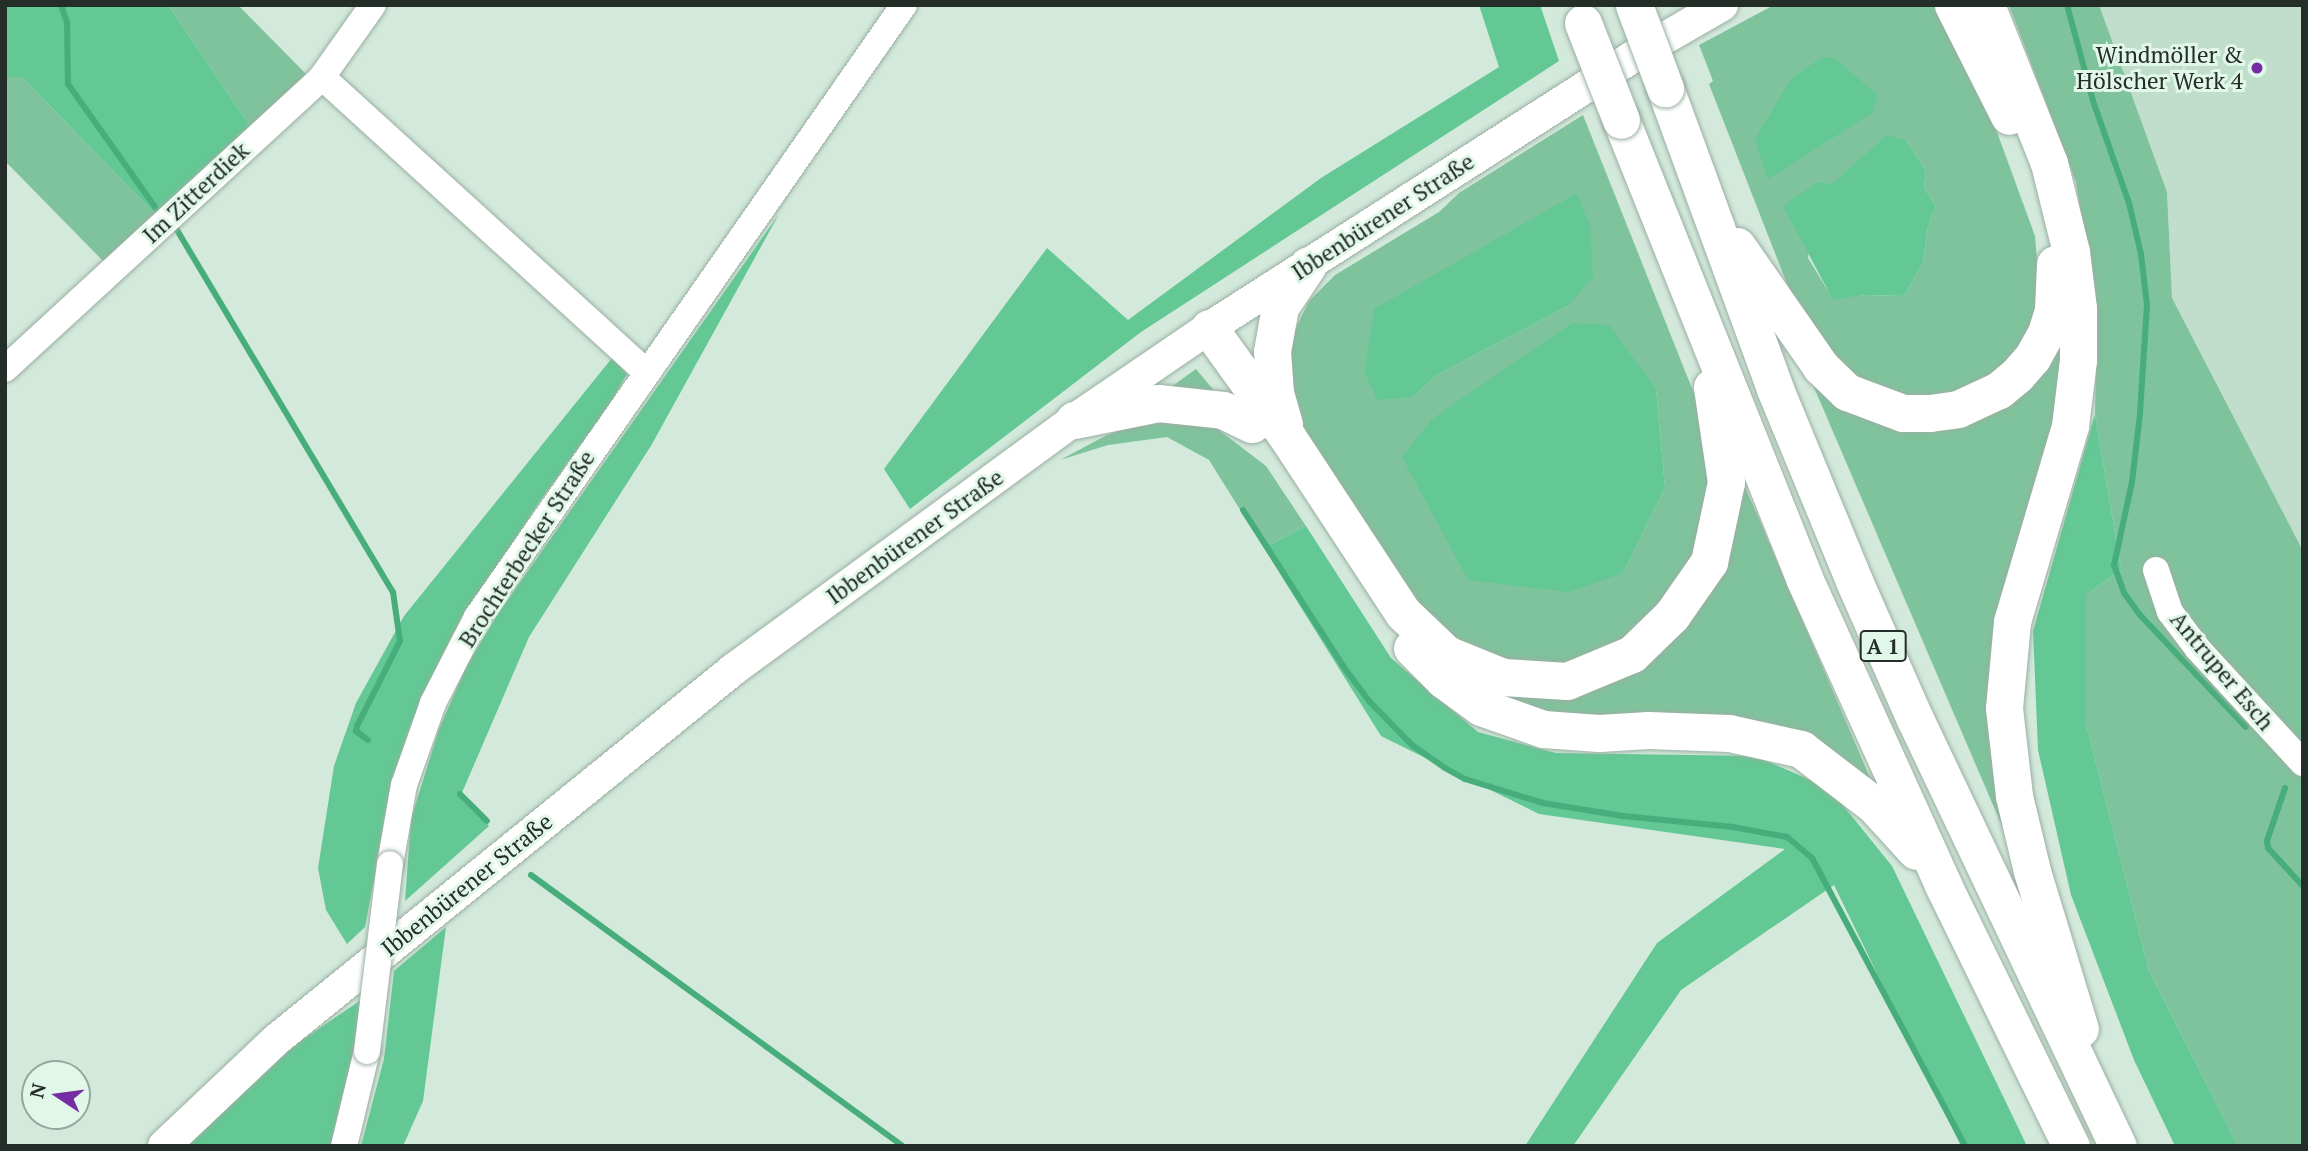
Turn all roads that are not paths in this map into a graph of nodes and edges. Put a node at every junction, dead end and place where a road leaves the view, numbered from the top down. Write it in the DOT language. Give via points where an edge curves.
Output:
graph roads {
  1 [pos="373,5"];
  2 [pos="904,5"];
  3 [pos="1634,5"];
  4 [pos="1722,5"];
  5 [pos="1953,5"];
  6 [pos="1986,5"];
  7 [pos="1580,14"];
  8 [pos="322,77"];
  9 [pos="1706,199"];
  10 [pos="1678,261"];
  11 [pos="1308,265"];
  12 [pos="1200,335"];
  13 [pos="5,369"];
  14 [pos="646,372"];
  15 [pos="1074,420"];
  16 [pos="1252,424"];
  17 [pos="1288,438"];
  18 [pos="2156,570"];
  19 [pos="2303,763"];
  20 [pos="1943,885"];
  21 [pos="2087,1082"];
  22 [pos="164,1146"];
  23 [pos="344,1146"];
  24 [pos="2071,1146"];
  25 [pos="2118,1146"];
  1 -- 8 [label="street, Im Zitterdiek"];
  2 -- 14 [label="street, Brochterbecker Straße"];
  3 -- 9 [label="highway, A 1, bridge"];
  4 -- 11 [label="main road, Ibbenbürener Straße" via="1634,56"];
  5 -- 9 [label="highway" via="2032,173 2050,227 2056,273 2046,333 2032,358 1999,390 1958,409 1930,414 1903,413 1847,392 1799,339"];
  6 -- 21 [label="highway" via="2049,163 2071,252 2078,308 2078,360 2070,426 2012,622 2004,708 2014,796 2032,871 2080,1023"];
  7 -- 10 [label="highway, A 1, bridge"];
  8 -- 13 [label="street, Im Zitterdiek"];
  8 -- 14 [label="street"];
  9 -- 21 [label="highway, A 1" via="1775,389 1854,581"];
  10 -- 17 [label="highway" via="1714,394 1726,482 1709,562 1672,615 1632,654 1567,681 1503,677 1446,654 1403,613"];
  10 -- 20 [label="highway, A 1" via="1804,579"];
  11 -- 12 [label="main road, Ibbenbürener Straße"];
  11 -- 17 [label="highway" via="1280,307 1272,351 1275,393"];
  12 -- 15 [label="main road, Ibbenbürener Straße"];
  12 -- 16 [label="highway"];
  12 -- 17 [label="highway"];
  14 -- 23 [label="street, Brochterbecker Straße, bridge" via="477,617 429,715 404,785 367,1051"];
  15 -- 16 [label="highway" via="1158,403 1223,410"];
  15 -- 22 [label="main road, Ibbenbürener Straße" via="734,669 276,1040"];
  16 -- 20 [label="highway" via="1283,457 1408,644 1444,680 1481,707 1544,729 1729,733 1801,749 1874,805"];
  18 -- 19 [label="street, Antruper Esch" via="2170,612 2198,649"];
  20 -- 24 [label="highway, A 1"];
  21 -- 25 [label="highway, A 1"];
}
